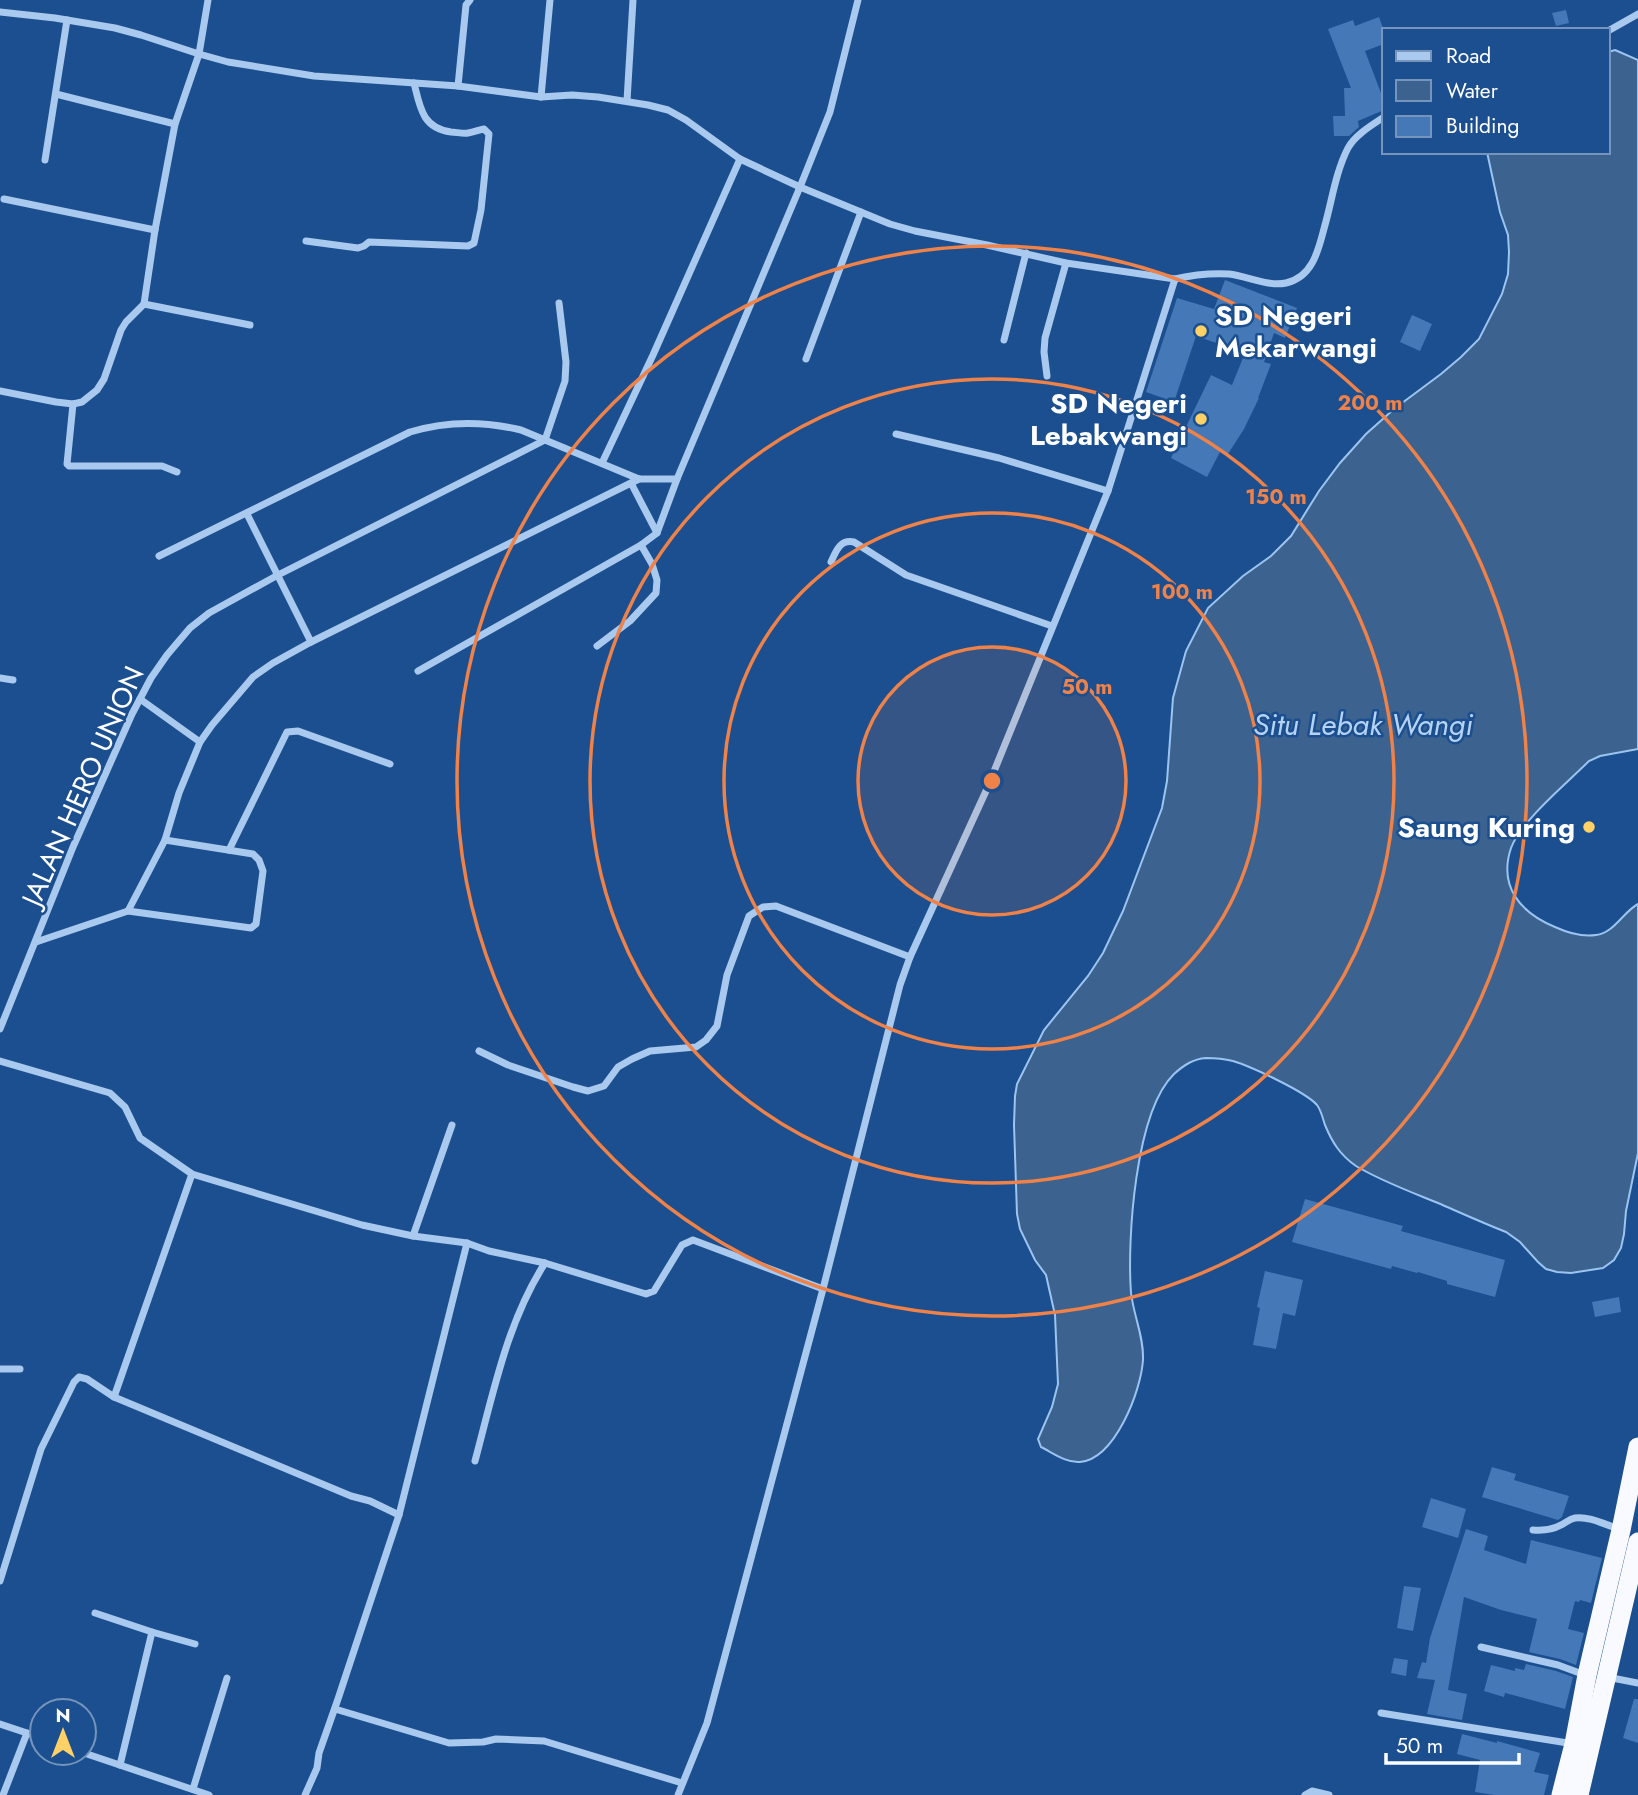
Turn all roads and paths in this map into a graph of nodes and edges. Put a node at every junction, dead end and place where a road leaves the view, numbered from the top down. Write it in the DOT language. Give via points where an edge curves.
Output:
graph roads {
  1 [pos="208,0"];
  2 [pos="470,0"];
  3 [pos="550,0"];
  4 [pos="633,0"];
  5 [pos="858,0"];
  6 [pos="0,12"];
  7 [pos="1638,14"];
  8 [pos="67,20"];
  9 [pos="1610,30"];
  10 [pos="199,54"];
  11 [pos="414,83"];
  12 [pos="458,86"];
  13 [pos="56,94"];
  14 [pos="541,97"];
  15 [pos="627,101"];
  16 [pos="1382,118"];
  17 [pos="175,124"];
  18 [pos="740,159"];
  19 [pos="45,160"];
  20 [pos="800,187"];
  21 [pos="4,199"];
  22 [pos="861,212"];
  23 [pos="155,230"];
  24 [pos="306,241"];
  25 [pos="1026,253"];
  26 [pos="1066,263"];
  27 [pos="1175,279"];
  28 [pos="559,303"];
  29 [pos="144,304"];
  30 [pos="250,325"];
  31 [pos="1004,340"];
  32 [pos="806,359"];
  33 [pos="1047,376"];
  34 [pos="0,391"];
  35 [pos="73,404"];
  36 [pos="896,434"];
  37 [pos="545,440"];
  38 [pos="602,463"];
  39 [pos="177,472"];
  40 [pos="677,479"];
  41 [pos="635,481"];
  42 [pos="1108,491"];
  43 [pos="247,514"];
  44 [pos="657,533"];
  45 [pos="641,545"];
  46 [pos="159,556"];
  47 [pos="831,562"];
  48 [pos="278,575"];
  49 [pos="1052,626"];
  50 [pos="312,642"];
  51 [pos="597,646"];
  52 [pos="418,670"];
  53 [pos="0,678"];
  54 [pos="13,680"];
  55 [pos="140,699"];
  56 [pos="200,743"];
  57 [pos="390,764"];
  58 [pos="164,840"];
  59 [pos="229,850"];
  60 [pos="128,911"];
  61 [pos="36,942"];
  62 [pos="910,957"];
  63 [pos="2,1020"];
  64 [pos="0,1029"];
  65 [pos="479,1051"];
  66 [pos="0,1061"];
  67 [pos="452,1125"];
  68 [pos="192,1174"];
  69 [pos="413,1236"];
  70 [pos="467,1243"];
  71 [pos="545,1263"];
  72 [pos="823,1289"];
  73 [pos="0,1368"];
  74 [pos="20,1369"];
  75 [pos="114,1397"];
  76 [pos="1638,1447"];
  77 [pos="475,1461"];
  78 [pos="1635,1470"];
  79 [pos="399,1515"];
  80 [pos="1534,1530"];
  81 [pos="1621,1530"];
  82 [pos="1638,1542"];
  83 [pos="0,1581"];
  84 [pos="95,1613"];
  85 [pos="152,1632"];
  86 [pos="195,1644"];
  87 [pos="1481,1647"];
  88 [pos="1597,1676"];
  89 [pos="227,1678"];
  90 [pos="1638,1683"];
  91 [pos="335,1709"];
  92 [pos="1381,1713"];
  93 [pos="0,1724"];
  94 [pos="27,1733"];
  95 [pos="1574,1744"];
  96 [pos="98,1758"];
  97 [pos="120,1765"];
  98 [pos="682,1783"];
  99 [pos="193,1788"];
  100 [pos="3,1795"];
  101 [pos="209,1795"];
  102 [pos="305,1795"];
  103 [pos="678,1795"];
  104 [pos="1305,1795"];
  105 [pos="1329,1795"];
  106 [pos="1561,1795"];
  107 [pos="1579,1795"];
  1 -- 10 [label="street"];
  2 -- 12 [label="street"];
  3 -- 14 [label="street"];
  4 -- 15 [label="street"];
  5 -- 20 [label="street" via="830,112"];
  6 -- 8 [label="street"];
  7 -- 9 [label="street"];
  8 -- 10 [label="street" via="141,35"];
  8 -- 13 [label="street"];
  10 -- 11 [label="street" via="314,76"];
  10 -- 17 [label="street"];
  11 -- 12 [label="street"];
  11 -- 24 [label="street" via="427,122 450,132 484,129 489,134 474,243 369,242 358,247"];
  12 -- 14 [label="street"];
  13 -- 17 [label="street"];
  13 -- 19 [label="street"];
  14 -- 15 [label="street"];
  15 -- 18 [label="street" via="668,110"];
  16 -- 27 [label="street" via="1349,146 1320,248 1303,274 1279,284 1228,274"];
  17 -- 23 [label="street"];
  18 -- 20 [label="street"];
  18 -- 38 [label="street"];
  20 -- 22 [label="street"];
  20 -- 40 [label="street"];
  21 -- 23 [label="street"];
  22 -- 25 [label="street" via="915,231"];
  22 -- 32 [label="street"];
  23 -- 29 [label="street"];
  25 -- 26 [label="street"];
  25 -- 31 [label="street"];
  26 -- 27 [label="street"];
  26 -- 33 [label="street" via="1045,338"];
  27 -- 42 [label="street"];
  28 -- 37 [label="street" via="565,381"];
  29 -- 30 [label="street"];
  29 -- 35 [label="street" via="121,330 97,390"];
  34 -- 35 [label="street"];
  35 -- 39 [label="street" via="69,466 163,466"];
  36 -- 42 [label="street" via="999,458"];
  37 -- 38 [label="street"];
  37 -- 43 [label="street" via="502,426 427,427"];
  37 -- 48 [label="street, JALAN HERO UNION"];
  38 -- 41 [label="street"];
  40 -- 41 [label="street"];
  40 -- 44 [label="street"];
  41 -- 44 [label="street"];
  41 -- 50 [label="street"];
  42 -- 49 [label="street"];
  43 -- 46 [label="street"];
  43 -- 48 [label="street"];
  44 -- 45 [label="street"];
  45 -- 51 [label="street" via="657,580 656,593"];
  45 -- 52 [label="street"];
  47 -- 49 [label="street" via="843,542 854,542 906,575"];
  48 -- 50 [label="street"];
  48 -- 55 [label="street, JALAN HERO UNION" via="190,628"];
  49 -- 62 [label="street" via="986,791"];
  50 -- 56 [label="street" via="253,677"];
  53 -- 54 [label="street"];
  55 -- 56 [label="street"];
  55 -- 61 [label="street, JALAN HERO UNION"];
  56 -- 58 [label="street"];
  57 -- 59 [label="street" via="288,732"];
  58 -- 59 [label="street"];
  58 -- 60 [label="street"];
  59 -- 60 [label="street" via="253,854 263,871 256,924 251,928"];
  60 -- 61 [label="street"];
  61 -- 63 [label="street, JALAN HERO UNION"];
  62 -- 65 [label="street" via="776,906 763,907 749,916 727,975 717,1026 696,1047 650,1051 618,1067 604,1086 588,1091"];
  62 -- 72 [label="street"];
  63 -- 64 [label="street, JALAN HERO UNION"];
  66 -- 68 [label="street" via="110,1093 125,1107 140,1138"];
  67 -- 69 [label="street"];
  68 -- 69 [label="street"];
  68 -- 75 [label="street"];
  69 -- 70 [label="street"];
  70 -- 71 [label="street"];
  70 -- 79 [label="street"];
  71 -- 72 [label="street" via="646,1294 654,1291 682,1245 692,1240"];
  71 -- 77 [label="street" via="503,1357"];
  72 -- 98 [label="street" via="707,1723"];
  73 -- 74 [label="street"];
  75 -- 79 [label="street"];
  75 -- 83 [label="street" via="87,1379 79,1377 74,1382 41,1449"];
  76 -- 78 [label="highway"];
  78 -- 81 [label="highway"];
  79 -- 91 [label="street"];
  80 -- 81 [label="street" via="1545,1531 1578,1517"];
  81 -- 88 [label="highway"];
  82 -- 88 [label="highway"];
  84 -- 85 [label="street"];
  85 -- 86 [label="street"];
  85 -- 97 [label="street"];
  87 -- 88 [label="street"];
  88 -- 90 [label="street"];
  88 -- 95 [label="highway"];
  88 -- 107 [label="highway"];
  89 -- 99 [label="street"];
  91 -- 98 [label="street" via="449,1743 496,1738 544,1741"];
  91 -- 102 [label="street"];
  92 -- 95 [label="street"];
  93 -- 94 [label="street"];
  94 -- 100 [label="street"];
  95 -- 106 [label="highway"];
  96 -- 97 [label="street"];
  97 -- 99 [label="street"];
  98 -- 103 [label="street"];
  99 -- 101 [label="street"];
  104 -- 105 [label="street" via="1312,1791"];
}
